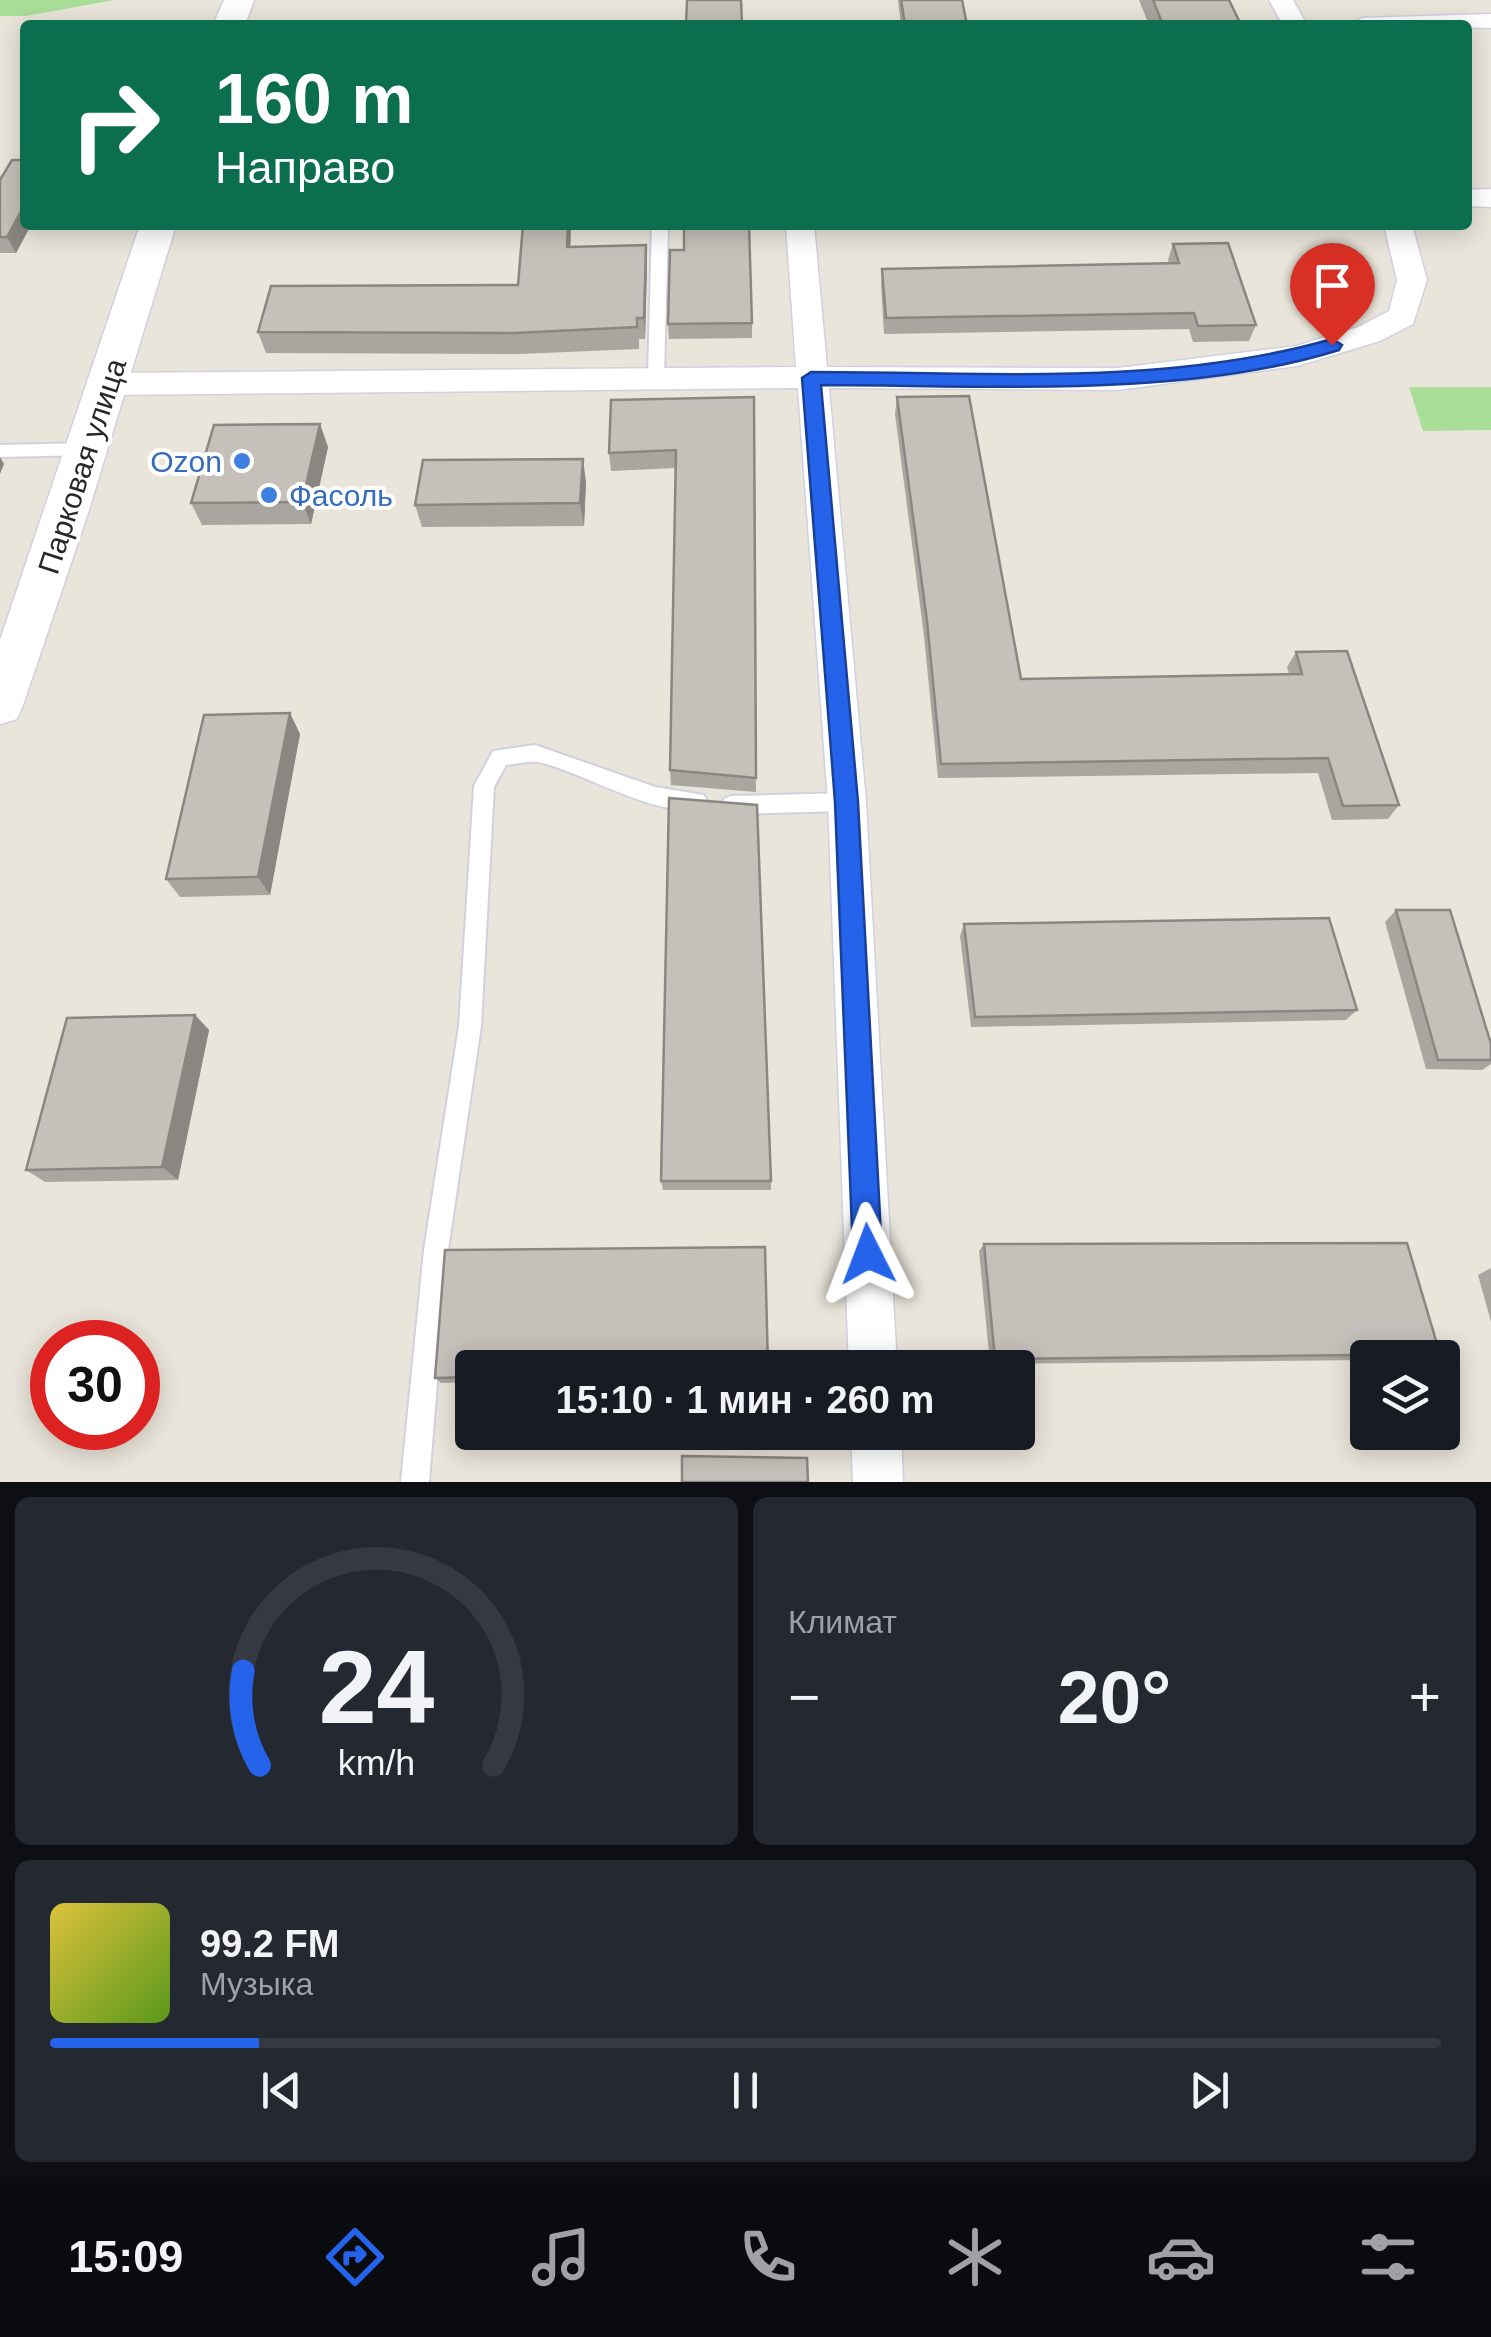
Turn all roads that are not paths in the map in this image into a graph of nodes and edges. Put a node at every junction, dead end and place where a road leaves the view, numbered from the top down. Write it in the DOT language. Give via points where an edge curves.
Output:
graph roads {
  1 [pos="156,230"];
  2 [pos="660,230"];
  3 [pos="800,230"];
  4 [pos="1399,230"];
  5 [pos="656,377"];
  6 [pos="811,378"];
  7 [pos="110,384"];
  8 [pos="88,449"];
  9 [pos="0,451"];
  10 [pos="0,704"];
  11 [pos="847,802"];
  12 [pos="871,1350"];
  13 [pos="877,1450"];
  14 [pos="415,1482"];
  15 [pos="878,1482"];
  1 -- 7 [label="street, Парковая улица"];
  2 -- 5 [label="lane"];
  3 -- 6 [label="street"];
  4 -- 6 [label="street" via="1412,280 1402,317 1296,356 1118,379"];
  5 -- 6 [label="street"];
  5 -- 7 [label="street"];
  6 -- 11 [label="street"];
  7 -- 8 [label="street, Парковая улица"];
  8 -- 9 [label="lane"];
  8 -- 10 [label="street, Парковая улица"];
  11 -- 12 [label="street"];
  11 -- 14 [label="lane" via="734,806 655,796 534,753 500,757 484,786 470,1026 436,1250"];
  13 -- 15 [label="street"];
}
